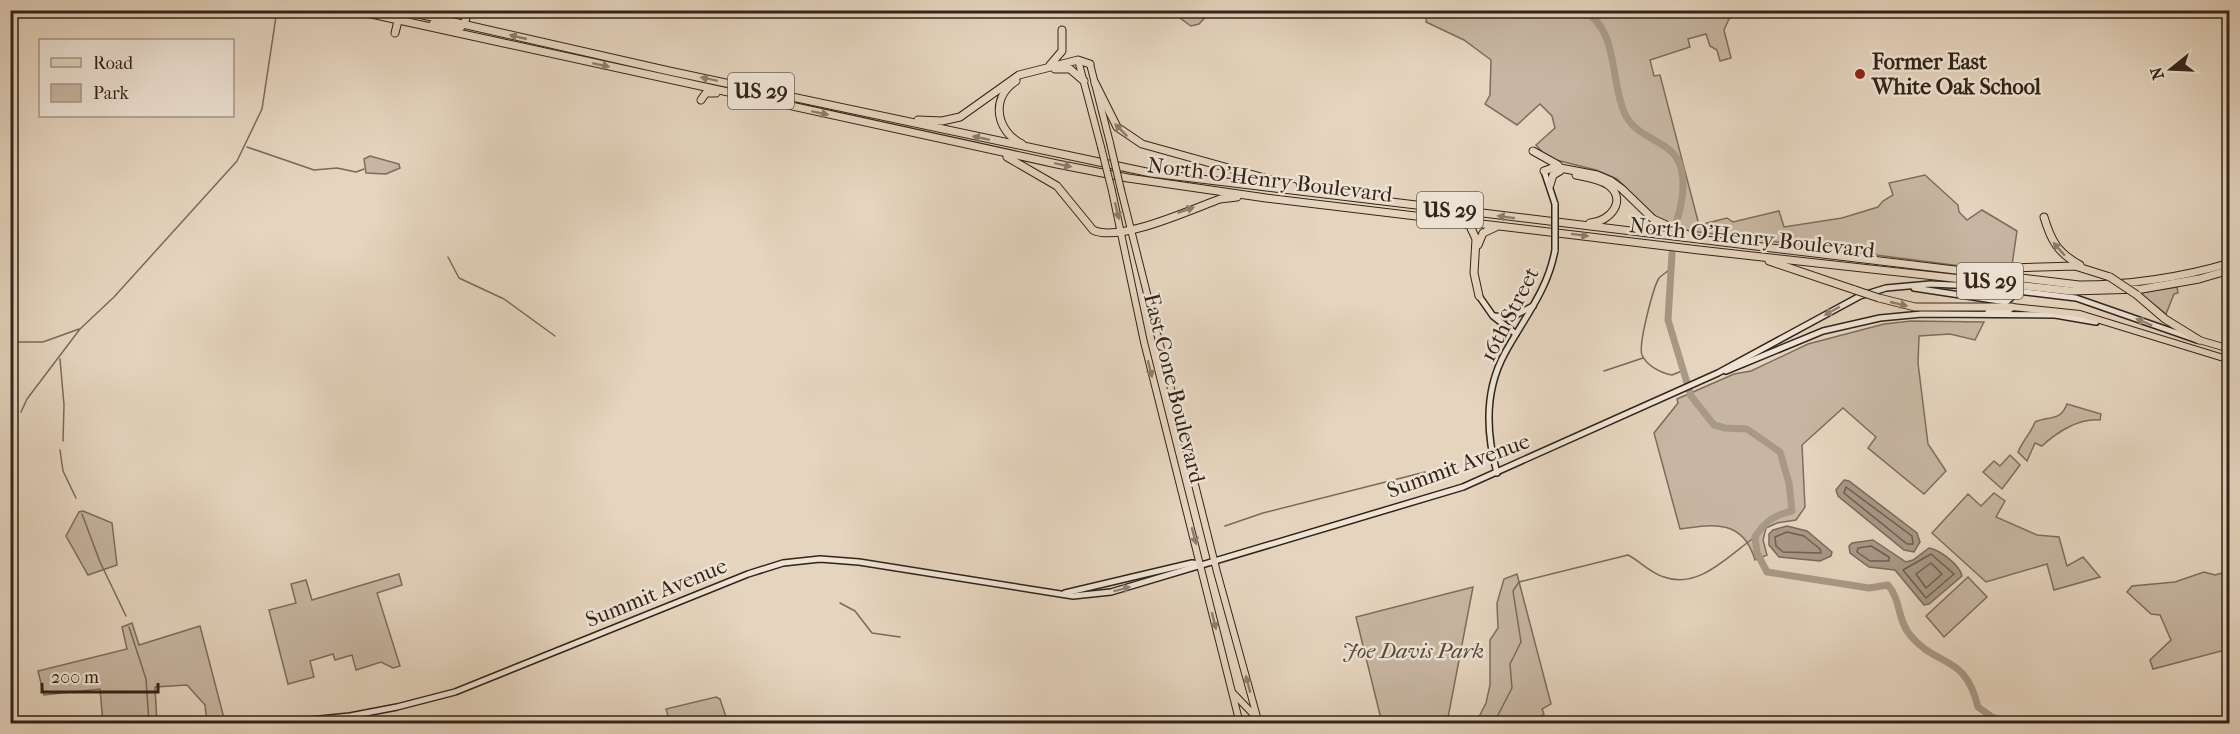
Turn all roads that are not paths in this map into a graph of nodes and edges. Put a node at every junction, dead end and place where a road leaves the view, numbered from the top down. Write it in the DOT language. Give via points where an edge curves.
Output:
graph roads {
  1 [pos="353,10"];
  2 [pos="401,10"];
  3 [pos="468,12"];
  4 [pos="398,21"];
  5 [pos="464,24"];
  6 [pos="1062,30"];
  7 [pos="395,33"];
  8 [pos="1078,60"];
  9 [pos="1090,64"];
  10 [pos="1047,67"];
  11 [pos="1084,81"];
  12 [pos="1095,83"];
  13 [pos="694,85"];
  14 [pos="722,92"];
  15 [pos="900,119"];
  16 [pos="985,149"];
  17 [pos="1533,151"];
  18 [pos="1059,155"];
  19 [pos="1563,170"];
  20 [pos="1544,171"];
  21 [pos="1550,185"];
  22 [pos="1336,195"];
  23 [pos="1266,198"];
  24 [pos="2044,217"];
  25 [pos="1460,221"];
  26 [pos="1564,223"];
  27 [pos="1501,226"];
  28 [pos="1131,229"];
  29 [pos="1122,232"];
  30 [pos="1703,240"];
  31 [pos="1749,256"];
  32 [pos="1475,259"];
  33 [pos="2229,263"];
  34 [pos="2088,269"];
  35 [pos="1957,270"];
  36 [pos="2229,270"];
  37 [pos="1896,287"];
  38 [pos="2014,295"];
  39 [pos="1479,296"];
  40 [pos="1535,305"];
  41 [pos="2012,307"];
  42 [pos="1960,315"];
  43 [pos="1493,316"];
  44 [pos="2108,324"];
  45 [pos="1516,334"];
  46 [pos="2199,340"];
  47 [pos="2208,343"];
  48 [pos="2229,349"];
  49 [pos="2205,352"];
  50 [pos="2229,360"];
  51 [pos="1719,373"];
  52 [pos="1497,473"];
  53 [pos="1214,561"];
  54 [pos="1201,564"];
  55 [pos="1232,692"];
  56 [pos="1258,722"];
  57 [pos="269,723"];
  58 [pos="1240,723"];
  1 -- 4 [label="highway, North O'Henry Boulevard / US 29"];
  2 -- 5 [label="highway, North O'Henry Boulevard / US 29"];
  3 -- 5 [label="highway"];
  4 -- 5 [label="highway" via="458,27"];
  4 -- 7 [label="highway"];
  4 -- 13 [label="highway, North O'Henry Boulevard / US 29, one-way"];
  15 -- 5 [label="highway, North O'Henry Boulevard / US 29, one-way"];
  6 -- 10 [label="highway" via="1062,51"];
  8 -- 9 [label="highway"];
  8 -- 10 [label="highway"];
  8 -- 11 [label="main road, East Cone Boulevard"];
  9 -- 12 [label="main road, East Cone Boulevard"];
  10 -- 15 [label="highway" via="1005,82 960,117 942,121"];
  11 -- 18 [label="highway" via="1070,69 1050,70 1018,79 1000,99 1001,122 1012,138"];
  11 -- 29 [label="main road, East Cone Boulevard, one-way, bridge"];
  22 -- 12 [label="highway, one-way" via="1262,179 1142,144 1117,127"];
  12 -- 28 [label="main road, East Cone Boulevard, bridge"];
  13 -- 14 [label="highway, North O'Henry Boulevard / US 29"];
  13 -- 14 [label="highway" via="701,100 706,93"];
  14 -- 16 [label="highway, North O'Henry Boulevard / US 29, one-way"];
  18 -- 15 [label="highway, North O'Henry Boulevard / US 29, one-way"];
  16 -- 23 [label="highway, North O'Henry Boulevard / US 29, one-way" via="1128,178"];
  16 -- 29 [label="highway" via="1015,160 1057,186 1093,230 1100,234"];
  17 -- 19 [label="highway"];
  18 -- 22 [label="highway, North O'Henry Boulevard / US 29" via="1151,173"];
  19 -- 20 [label="highway"];
  19 -- 21 [label="highway" via="1553,175"];
  19 -- 26 [label="highway" via="1605,183 1616,199 1615,209 1605,220"];
  19 -- 30 [label="highway" via="1611,181 1653,219"];
  20 -- 21 [label="main road, 16th Street"];
  21 -- 40 [label="main road, 16th Street, bridge" via="1555,250 1549,276"];
  26 -- 22 [label="highway, North O'Henry Boulevard / US 29, one-way"];
  23 -- 25 [label="highway, North O'Henry Boulevard / US 29"];
  28 -- 23 [label="highway, one-way" via="1220,199"];
  34 -- 24 [label="highway, one-way" via="2058,251"];
  25 -- 27 [label="highway, North O'Henry Boulevard / US 29"];
  25 -- 32 [label="highway" via="1474,232"];
  26 -- 30 [label="highway, North O'Henry Boulevard / US 29"];
  27 -- 31 [label="highway, North O'Henry Boulevard / US 29, one-way"];
  27 -- 32 [label="highway" via="1483,232"];
  28 -- 29 [label="highway"];
  28 -- 53 [label="main road, East Cone Boulevard"];
  29 -- 54 [label="main road, East Cone Boulevard, one-way" via="1144,342"];
  30 -- 35 [label="highway, North O'Henry Boulevard / US 29"];
  31 -- 36 [label="highway, North O'Henry Boulevard / US 29" via="2086,292 2160,287"];
  31 -- 41 [label="highway, one-way, bridge" via="1915,307"];
  32 -- 39 [label="highway"];
  33 -- 35 [label="highway, North O'Henry Boulevard / US 29" via="2175,278 2116,285 2079,285"];
  34 -- 35 [label="highway" via="2059,265"];
  34 -- 46 [label="highway, bridge" via="2110,277 2164,319"];
  37 -- 38 [label="main road" via="2006,302"];
  46 -- 37 [label="main road, Summit Avenue, one-way" via="2076,298 1956,284"];
  37 -- 51 [label="main road, Summit Avenue, one-way" via="1860,296"];
  39 -- 43 [label="main road"];
  40 -- 43 [label="main road" via="1510,318"];
  40 -- 45 [label="main road, 16th Street"];
  41 -- 42 [label="main road" via="2008,312"];
  41 -- 44 [label="main road, Summit Avenue" via="2066,311"];
  42 -- 44 [label="main road, Summit Avenue" via="2055,315"];
  42 -- 51 [label="main road, Summit Avenue" via="1922,314 1851,324 1796,341"];
  43 -- 45 [label="main road"];
  44 -- 49 [label="main road, Summit Avenue"];
  45 -- 52 [label="main road, 16th Street" via="1501,362 1490,398 1489,438"];
  46 -- 47 [label="main road, Summit Avenue"];
  47 -- 48 [label="main road, Summit Avenue"];
  47 -- 49 [label="main road"];
  49 -- 50 [label="main road, Summit Avenue"];
  51 -- 52 [label="main road, Summit Avenue"];
  52 -- 53 [label="main road, Summit Avenue" via="1442,495"];
  53 -- 54 [label="main road, Summit Avenue"];
  56 -- 53 [label="main road, East Cone Boulevard, one-way"];
  54 -- 55 [label="main road, East Cone Boulevard, one-way"];
  54 -- 57 [label="main road, Summit Avenue" via="1096,595 1073,596 857,562 820,558 794,561 748,574 444,695 350,716"];
  55 -- 56 [label="main road"];
  55 -- 58 [label="main road, East Cone Boulevard"];
}
